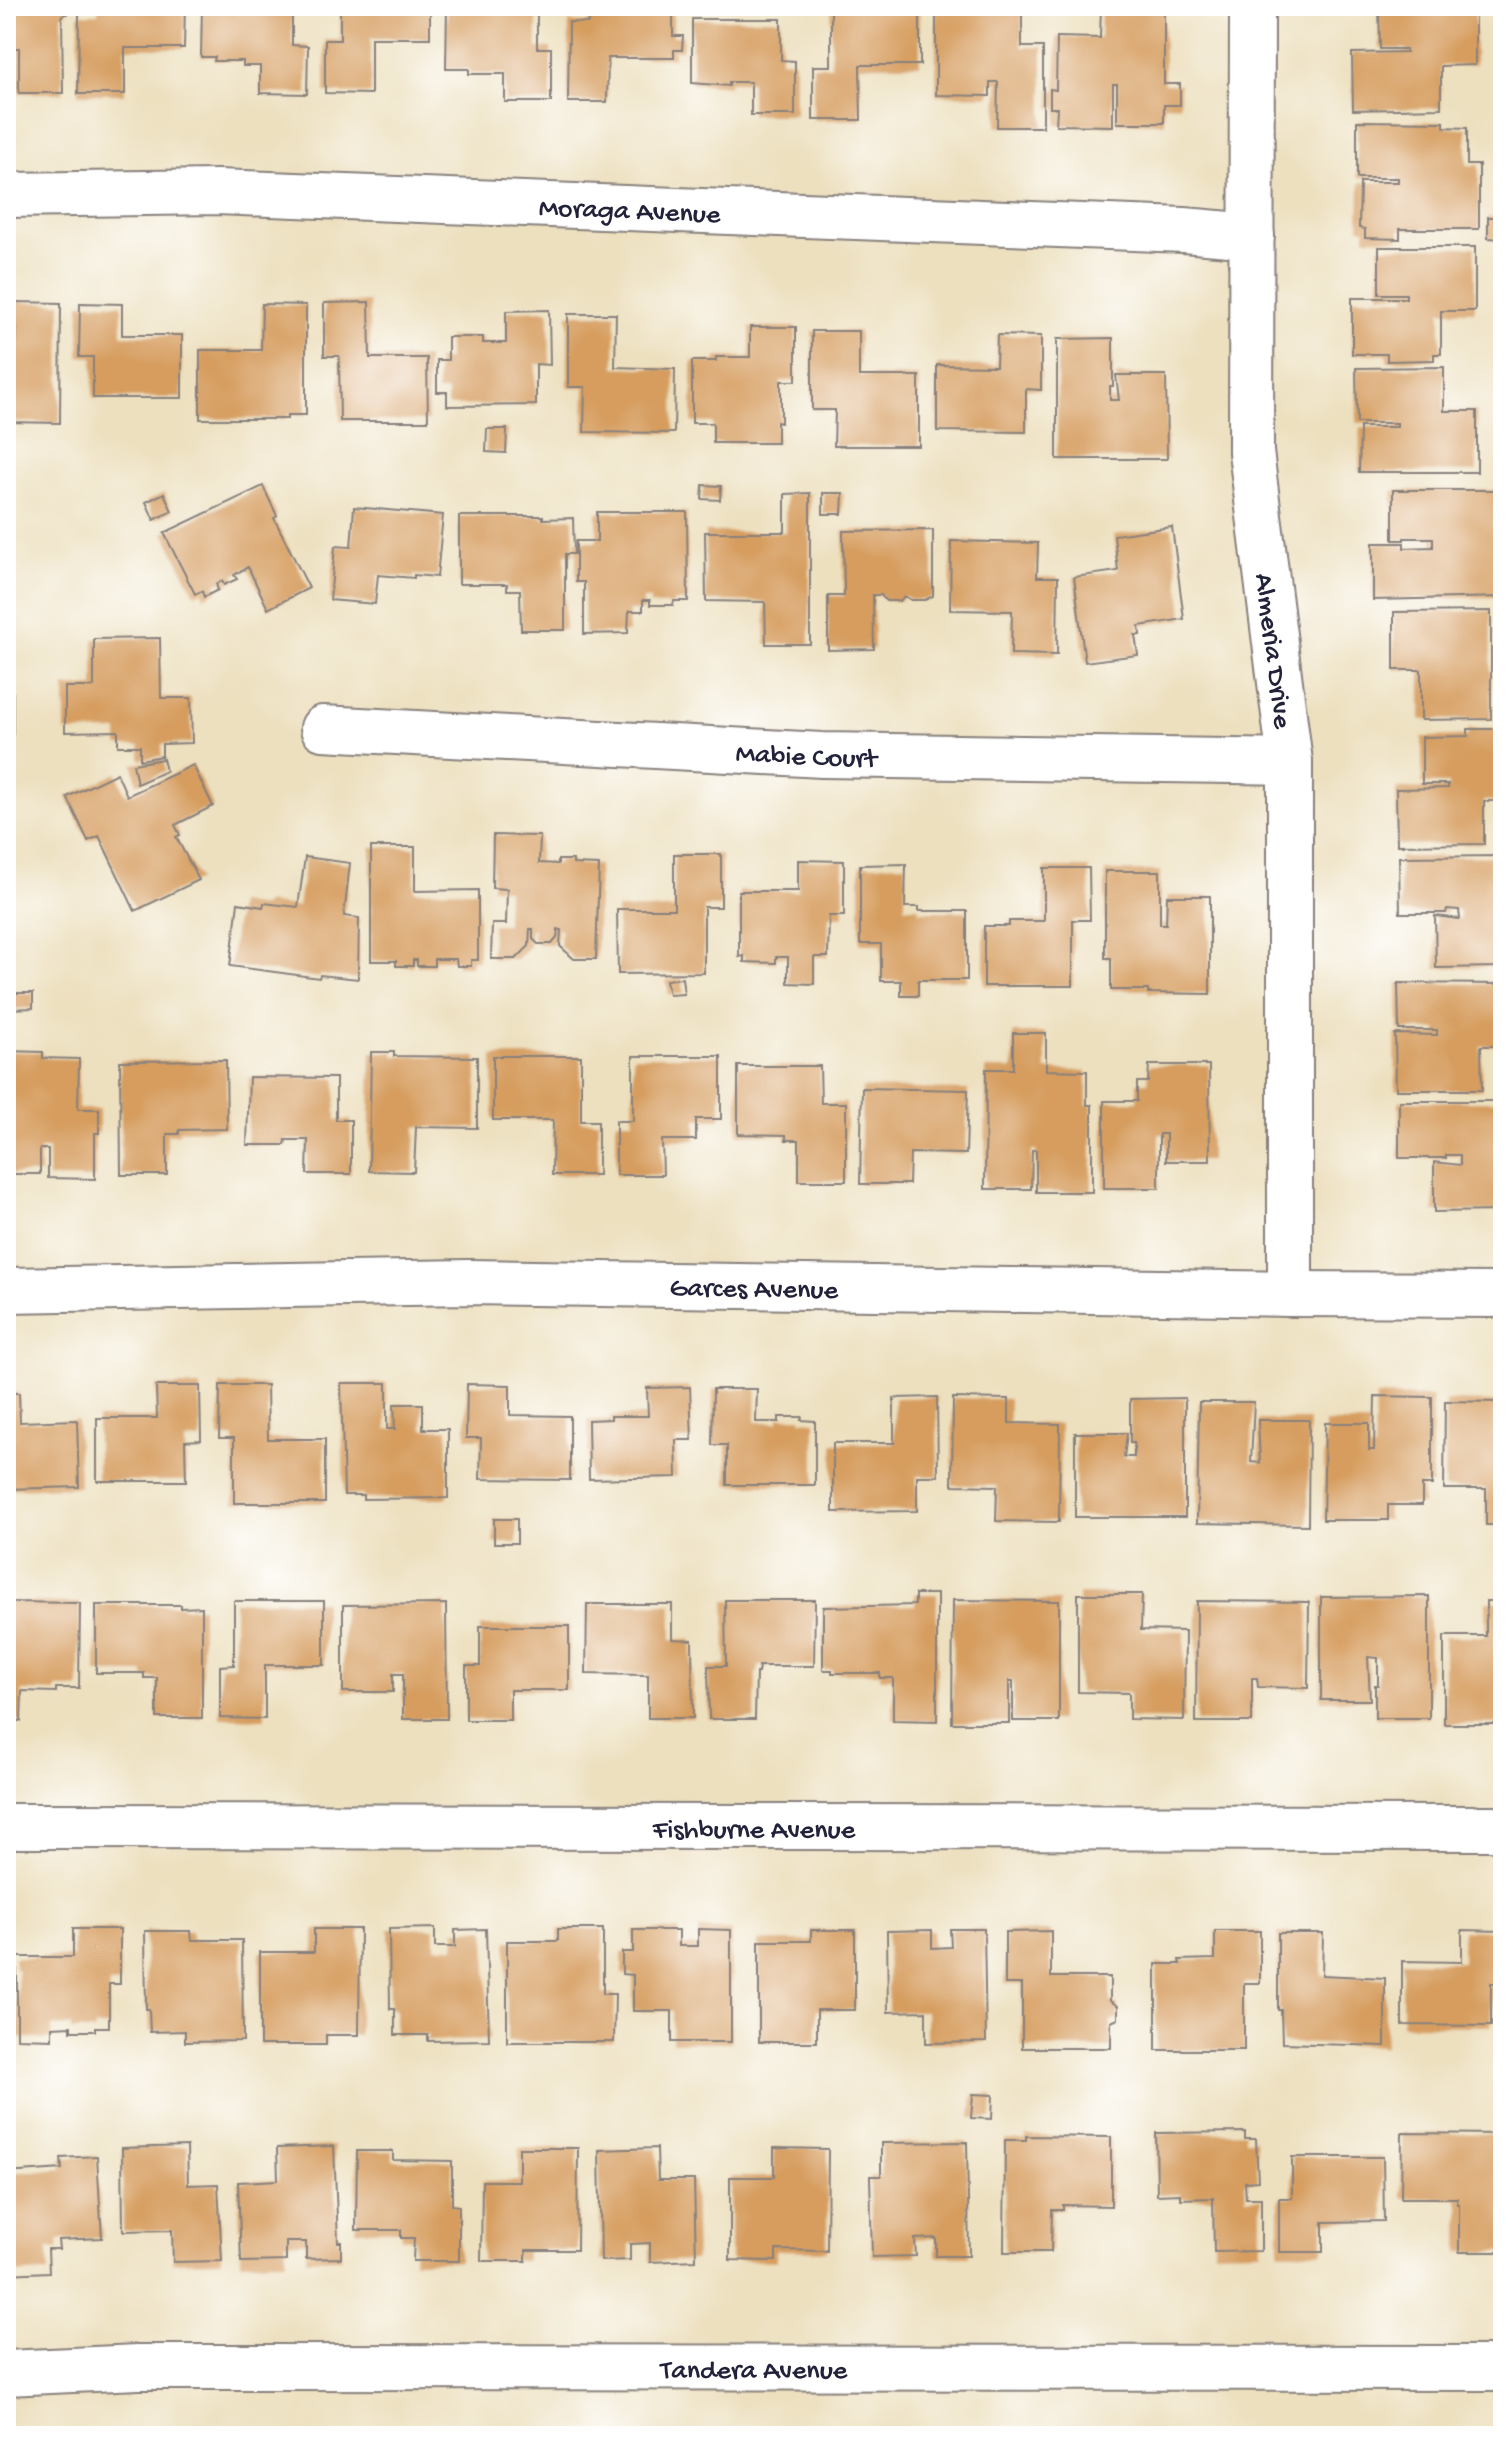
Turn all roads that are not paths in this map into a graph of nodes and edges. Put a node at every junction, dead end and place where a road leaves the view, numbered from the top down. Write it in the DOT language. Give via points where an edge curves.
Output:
graph roads {
  1 [pos="1252,6"];
  2 [pos="6,195"];
  3 [pos="1252,236"];
  4 [pos="323,728"];
  5 [pos="1290,762"];
  6 [pos="6,1290"];
  7 [pos="1290,1294"];
  8 [pos="1503,1295"];
  9 [pos="6,1826"];
  10 [pos="1503,1828"];
  11 [pos="1503,2368"];
  12 [pos="6,2373"];
  1 -- 3 [label="street, Almeria Drive"];
  2 -- 3 [label="street, Moraga Avenue" via="217,192"];
  3 -- 5 [label="street, Almeria Drive" via="1251,452"];
  4 -- 5 [label="street, Mabie Court" via="822,755"];
  5 -- 7 [label="street, Almeria Drive"];
  6 -- 7 [label="street, Garces Avenue" via="468,1282"];
  7 -- 8 [label="street, Garces Avenue"];
  9 -- 10 [label="street, Fishburne Avenue"];
  11 -- 12 [label="street, Tandera Avenue" via="138,2367"];
}
